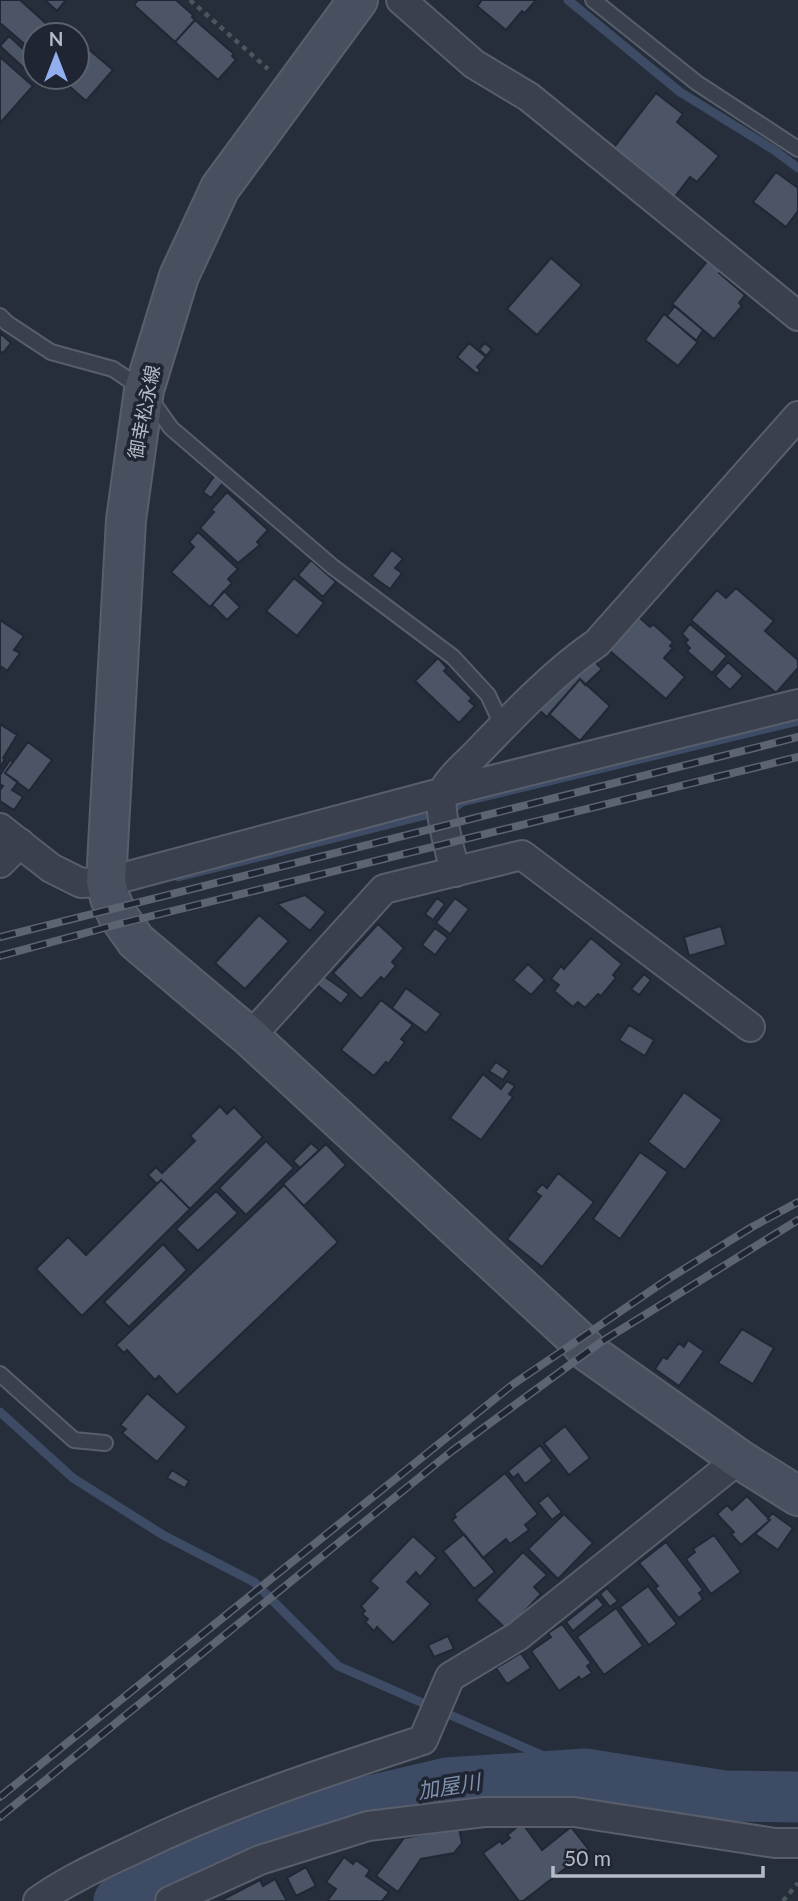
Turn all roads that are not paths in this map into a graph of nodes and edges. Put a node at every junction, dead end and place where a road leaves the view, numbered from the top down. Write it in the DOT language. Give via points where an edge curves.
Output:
graph roads {
  1 [pos="358,0"];
  2 [pos="401,0"];
  3 [pos="593,0"];
  4 [pos="798,149"];
  5 [pos="0,316"];
  6 [pos="798,316"];
  7 [pos="144,390"];
  8 [pos="798,416"];
  9 [pos="798,704"];
  10 [pos="503,727"];
  11 [pos="443,804"];
  12 [pos="7,845"];
  13 [pos="455,872"];
  14 [pos="106,881"];
  15 [pos="750,1027"];
  16 [pos="250,1037"];
  17 [pos="0,1374"];
  18 [pos="105,1443"];
  19 [pos="739,1459"];
  20 [pos="798,1496"];
  21 [pos="798,1843"];
  22 [pos="44,1899"];
  23 [pos="170,1901"];
  1 -- 7 [label="main road, 御幸松永線" via="220,188 179,276"];
  2 -- 6 [label="street" via="474,64 528,97"];
  3 -- 4 [label="lane" via="697,83"];
  5 -- 7 [label="lane" via="51,352 113,369"];
  7 -- 10 [label="lane" via="171,428 333,567 453,657 488,695"];
  7 -- 14 [label="main road, 御幸松永線" via="126,520"];
  8 -- 10 [label="street" via="597,643"];
  9 -- 11 [label="street"];
  10 -- 11 [label="street" via="461,769"];
  11 -- 13 [label="street"];
  11 -- 14 [label="street"];
  12 -- 14 [label="street" via="81,883"];
  13 -- 15 [label="street" via="522,855"];
  13 -- 16 [label="street" via="384,890"];
  14 -- 16 [label="main road" via="117,914 136,941"];
  16 -- 19 [label="main road" via="588,1352"];
  17 -- 18 [label="lane" via="74,1440"];
  19 -- 20 [label="main road"];
  19 -- 22 [label="street" via="518,1636 450,1677 423,1740 292,1782 185,1825 81,1874"];
  21 -- 23 [label="street" via="574,1812 484,1812 368,1826 260,1860"];
}
